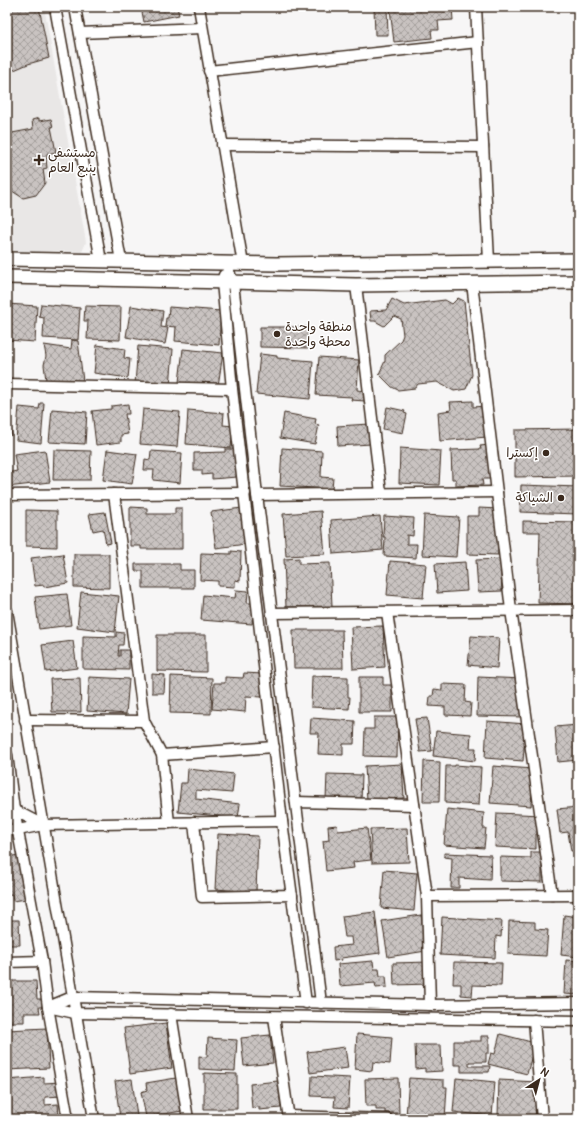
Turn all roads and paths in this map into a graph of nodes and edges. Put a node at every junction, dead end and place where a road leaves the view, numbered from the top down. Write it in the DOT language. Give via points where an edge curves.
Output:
graph roads {
  1 [pos="55,7"];
  2 [pos="75,7"];
  3 [pos="199,7"];
  4 [pos="476,7"];
  5 [pos="202,28"];
  6 [pos="80,33"];
  7 [pos="478,42"];
  8 [pos="210,71"];
  9 [pos="222,145"];
  10 [pos="483,147"];
  11 [pos="7,259"];
  12 [pos="578,260"];
  13 [pos="102,261"];
  14 [pos="489,261"];
  15 [pos="121,262"];
  16 [pos="226,263"];
  17 [pos="243,264"];
  18 [pos="290,264"];
  19 [pos="7,277"];
  20 [pos="227,282"];
  21 [pos="472,282"];
  22 [pos="556,282"];
  23 [pos="578,282"];
  24 [pos="292,284"];
  25 [pos="356,285"];
  26 [pos="578,292"];
  27 [pos="7,384"];
  28 [pos="232,389"];
  29 [pos="245,492"];
  30 [pos="496,492"];
  31 [pos="381,493"];
  32 [pos="114,494"];
  33 [pos="7,495"];
  34 [pos="257,495"];
  35 [pos="511,610"];
  36 [pos="578,610"];
  37 [pos="7,611"];
  38 [pos="387,612"];
  39 [pos="272,613"];
  40 [pos="25,720"];
  41 [pos="144,721"];
  42 [pos="274,747"];
  43 [pos="7,755"];
  44 [pos="162,755"];
  45 [pos="296,802"];
  46 [pos="414,805"];
  47 [pos="11,811"];
  48 [pos="282,821"];
  49 [pos="194,822"];
  50 [pos="169,823"];
  51 [pos="43,825"];
  52 [pos="7,830"];
  53 [pos="18,830"];
  54 [pos="292,895"];
  55 [pos="552,895"];
  56 [pos="578,895"];
  57 [pos="427,896"];
  58 [pos="42,961"];
  59 [pos="7,962"];
  60 [pos="72,997"];
  61 [pos="306,1003"];
  62 [pos="578,1003"];
  63 [pos="321,1004"];
  64 [pos="430,1005"];
  65 [pos="48,1007"];
  66 [pos="75,1013"];
  67 [pos="171,1014"];
  68 [pos="274,1017"];
  69 [pos="534,1020"];
  70 [pos="578,1021"];
  71 [pos="289,1118"];
  72 [pos="68,1119"];
  73 [pos="94,1119"];
  74 [pos="188,1119"];
  75 [pos="387,1119"];
  76 [pos="542,1119"];
  1 -- 13 [label="street"];
  2 -- 6 [label="street"];
  3 -- 5 [label="street"];
  4 -- 7 [label="street"];
  5 -- 6 [label="street"];
  5 -- 8 [label="street"];
  6 -- 15 [label="street"];
  7 -- 8 [label="street"];
  7 -- 10 [label="street"];
  8 -- 9 [label="street"];
  9 -- 10 [label="street"];
  9 -- 17 [label="street"];
  10 -- 14 [label="street"];
  11 -- 13 [label="main road"];
  12 -- 14 [label="main road"];
  13 -- 15 [label="main road"];
  14 -- 18 [label="main road"];
  15 -- 16 [label="main road"];
  16 -- 17 [label="main road"];
  16 -- 20 [label="street"];
  17 -- 18 [label="main road"];
  18 -- 24 [label="main road"];
  19 -- 20 [label="main road"];
  20 -- 24 [label="main road"];
  20 -- 28 [label="street"];
  20 -- 34 [label="street"];
  21 -- 22 [label="main road"];
  21 -- 25 [label="main road"];
  21 -- 30 [label="street"];
  22 -- 23 [label="main road"];
  22 -- 26 [label="main road"];
  24 -- 25 [label="main road"];
  25 -- 31 [label="street"];
  27 -- 28 [label="street"];
  28 -- 29 [label="street"];
  29 -- 32 [label="street"];
  29 -- 42 [label="street"];
  30 -- 31 [label="street"];
  30 -- 35 [label="street"];
  31 -- 34 [label="street"];
  32 -- 33 [label="street"];
  32 -- 41 [label="street"];
  34 -- 39 [label="street"];
  35 -- 36 [label="street"];
  35 -- 38 [label="street"];
  35 -- 55 [label="street"];
  37 -- 40 [label="street"];
  38 -- 39 [label="street"];
  38 -- 46 [label="street"];
  39 -- 45 [label="street"];
  40 -- 41 [label="street"];
  40 -- 51 [label="street"];
  41 -- 44 [label="street"];
  42 -- 44 [label="street"];
  42 -- 48 [label="street"];
  43 -- 47 [label="street"];
  44 -- 50 [label="street"];
  45 -- 46 [label="street"];
  45 -- 63 [label="street"];
  46 -- 57 [label="street"];
  47 -- 51 [label="street"];
  47 -- 53 [label="street"];
  48 -- 49 [label="street"];
  48 -- 54 [label="street"];
  49 -- 50 [label="street"];
  49 -- 54 [label="street" via="202,897"];
  50 -- 51 [label="street"];
  51 -- 53 [label="street"];
  51 -- 60 [label="street"];
  52 -- 53 [label="street"];
  53 -- 58 [label="street"];
  54 -- 61 [label="street"];
  55 -- 56 [label="street"];
  55 -- 57 [label="street"];
  57 -- 64 [label="street"];
  58 -- 59 [label="street"];
  58 -- 65 [label="street"];
  60 -- 61 [label="street"];
  60 -- 65 [label="street"];
  60 -- 66 [label="street"];
  61 -- 63 [label="street"];
  62 -- 64 [label="street"];
  63 -- 64 [label="street"];
  65 -- 66 [label="street"];
  65 -- 72 [label="street"];
  66 -- 67 [label="street"];
  66 -- 73 [label="street"];
  67 -- 68 [label="street"];
  67 -- 74 [label="street"];
  68 -- 69 [label="street"];
  68 -- 71 [label="street"];
  69 -- 70 [label="street"];
  69 -- 76 [label="street"];
  71 -- 75 [label="street"];
}
